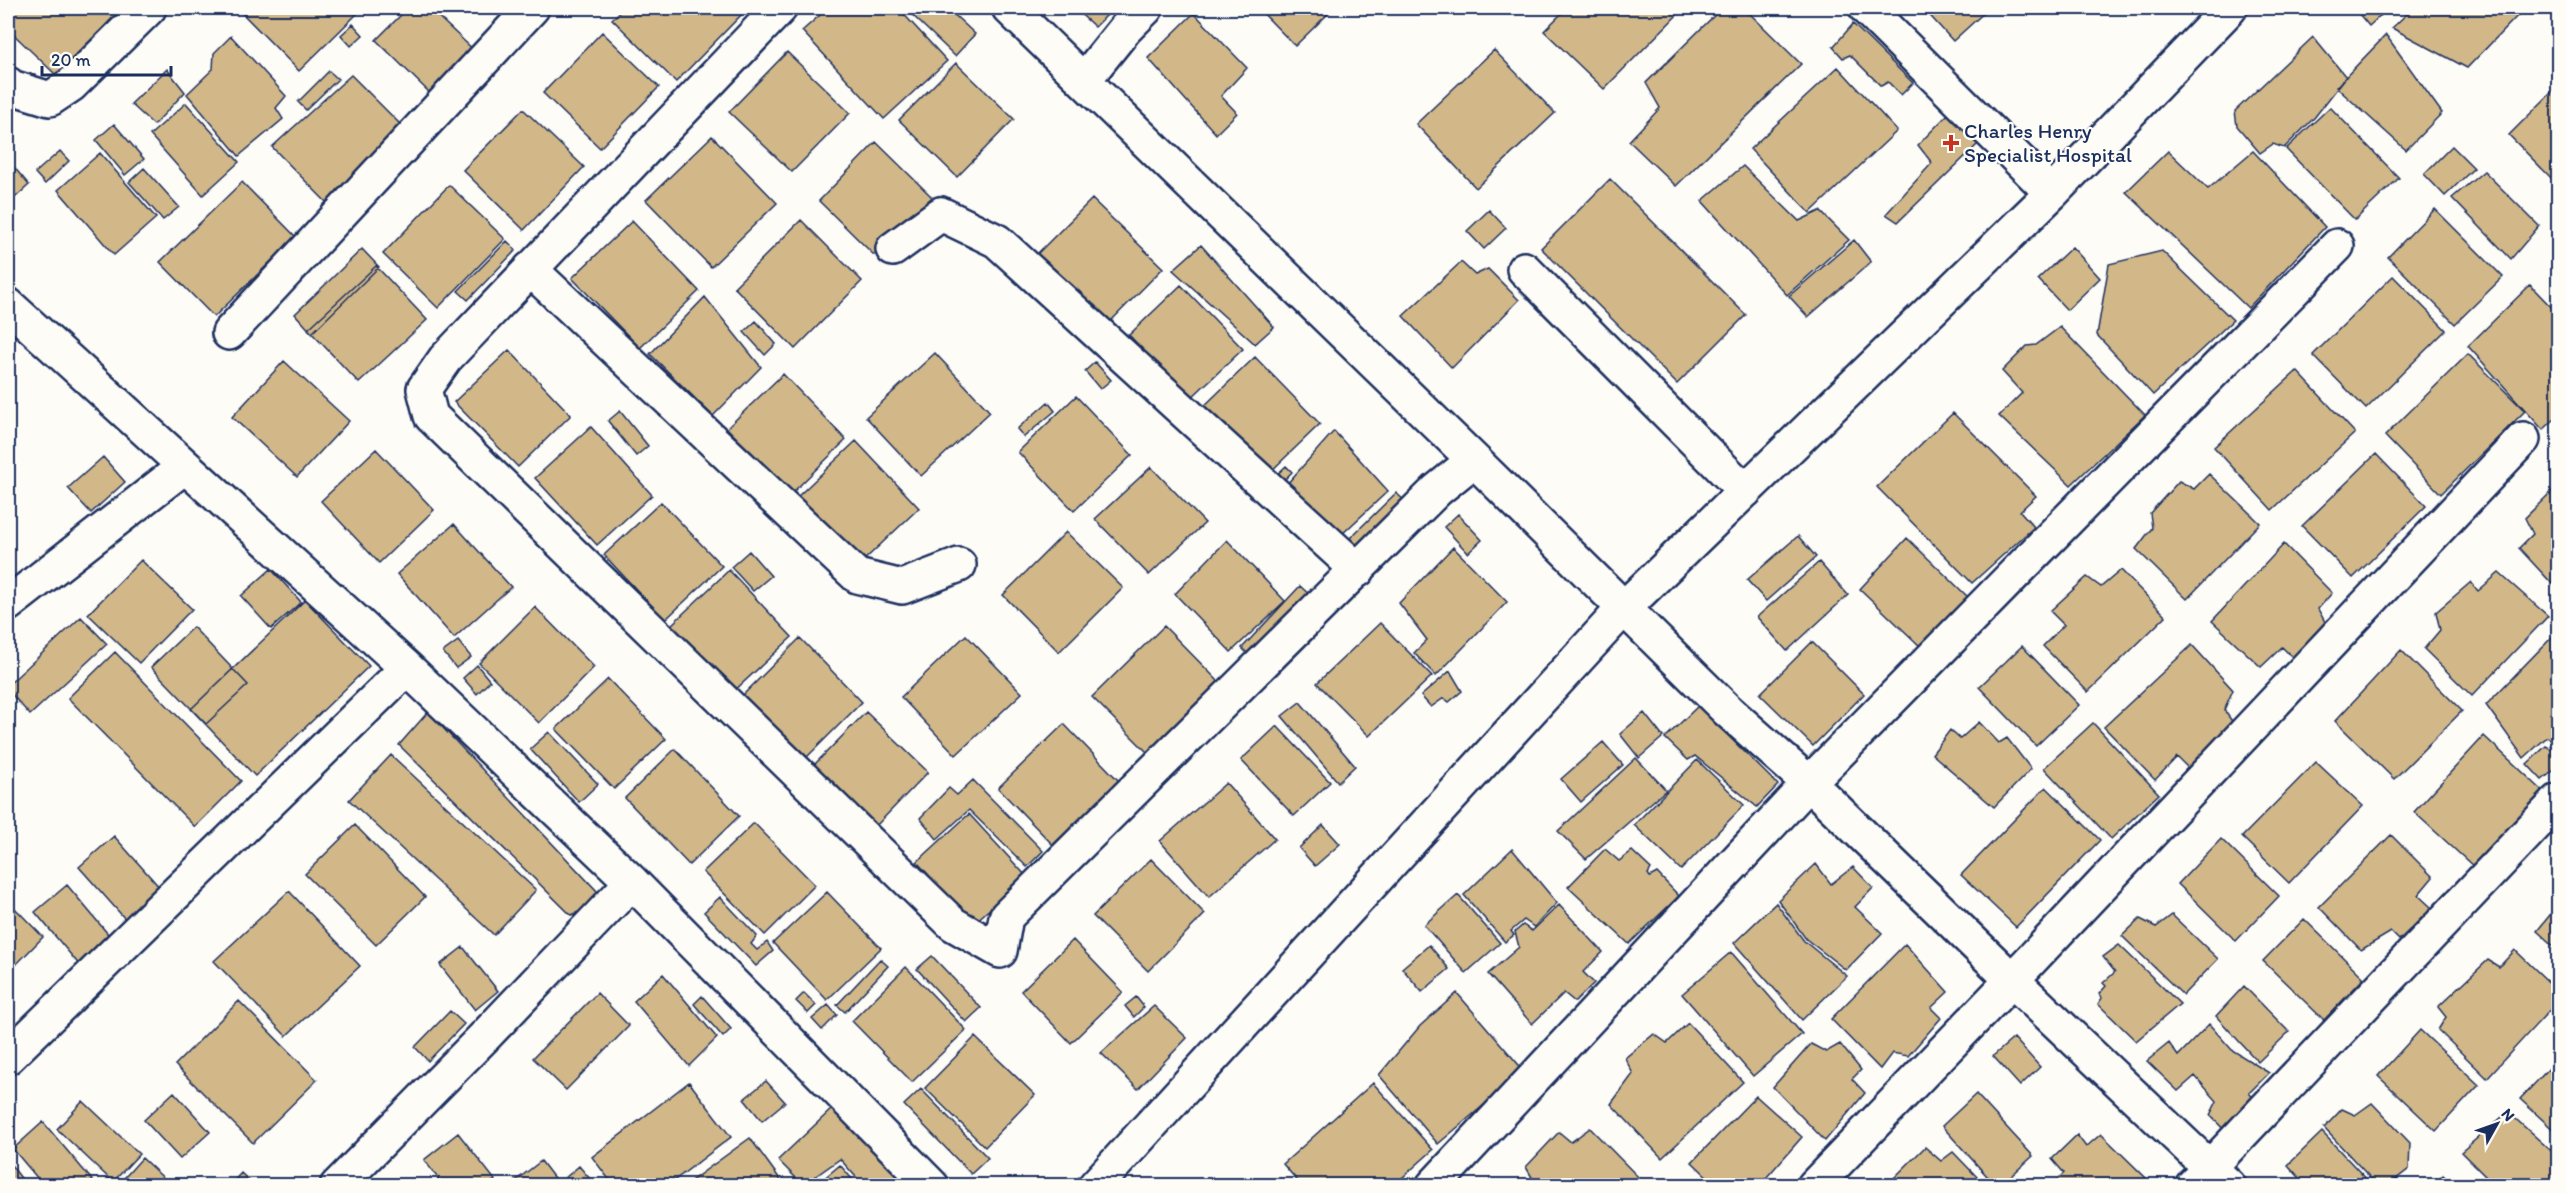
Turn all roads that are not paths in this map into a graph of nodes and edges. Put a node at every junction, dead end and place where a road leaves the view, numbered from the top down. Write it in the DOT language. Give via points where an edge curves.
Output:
graph roads {
  1 [pos="149,8"];
  2 [pos="532,8"];
  3 [pos="780,8"];
  4 [pos="1009,8"];
  5 [pos="1146,8"];
  6 [pos="1866,8"];
  7 [pos="2230,8"];
  8 [pos="1084,80"];
  9 [pos="8,84"];
  10 [pos="2052,193"];
  11 [pos="2337,246"];
  12 [pos="893,249"];
  13 [pos="530,268"];
  14 [pos="1524,269"];
  15 [pos="8,305"];
  16 [pos="229,333"];
  17 [pos="2523,439"];
  18 [pos="1474,460"];
  19 [pos="184,467"];
  20 [pos="1744,491"];
  21 [pos="959,565"];
  22 [pos="1358,570"];
  23 [pos="8,604"];
  24 [pos="1623,609"];
  25 [pos="407,668"];
  26 [pos="1809,783"];
  27 [pos="2559,801"];
  28 [pos="632,882"];
  29 [pos="2012,980"];
  30 [pos="8,1057"];
  31 [pos="2211,1179"];
  32 [pos="337,1185"];
  33 [pos="932,1185"];
  34 [pos="1095,1185"];
  35 [pos="1432,1185"];
  36 [pos="1814,1185"];
  1 -- 9 [label="street" via="71,85 50,99"];
  2 -- 16 [label="street"];
  3 -- 13 [label="street"];
  4 -- 8 [label="street"];
  5 -- 8 [label="street"];
  6 -- 10 [label="street"];
  7 -- 10 [label="street"];
  8 -- 18 [label="street"];
  10 -- 20 [label="street"];
  11 -- 26 [label="street"];
  12 -- 22 [label="street" via="941,214 997,241"];
  13 -- 21 [label="street" via="857,576 902,587"];
  13 -- 22 [label="street" via="445,359 424,389 431,416 953,924 1000,951 1006,917"];
  14 -- 20 [label="street"];
  15 -- 19 [label="street"];
  17 -- 29 [label="street"];
  18 -- 22 [label="street" via="1437,490"];
  18 -- 24 [label="street"];
  19 -- 23 [label="street"];
  19 -- 25 [label="street"];
  20 -- 24 [label="street"];
  24 -- 26 [label="street"];
  24 -- 34 [label="street"];
  25 -- 28 [label="street"];
  25 -- 30 [label="street"];
  26 -- 29 [label="street"];
  26 -- 35 [label="street"];
  27 -- 31 [label="street"];
  28 -- 32 [label="street"];
  28 -- 33 [label="street"];
  29 -- 31 [label="street"];
  29 -- 36 [label="street"];
}
